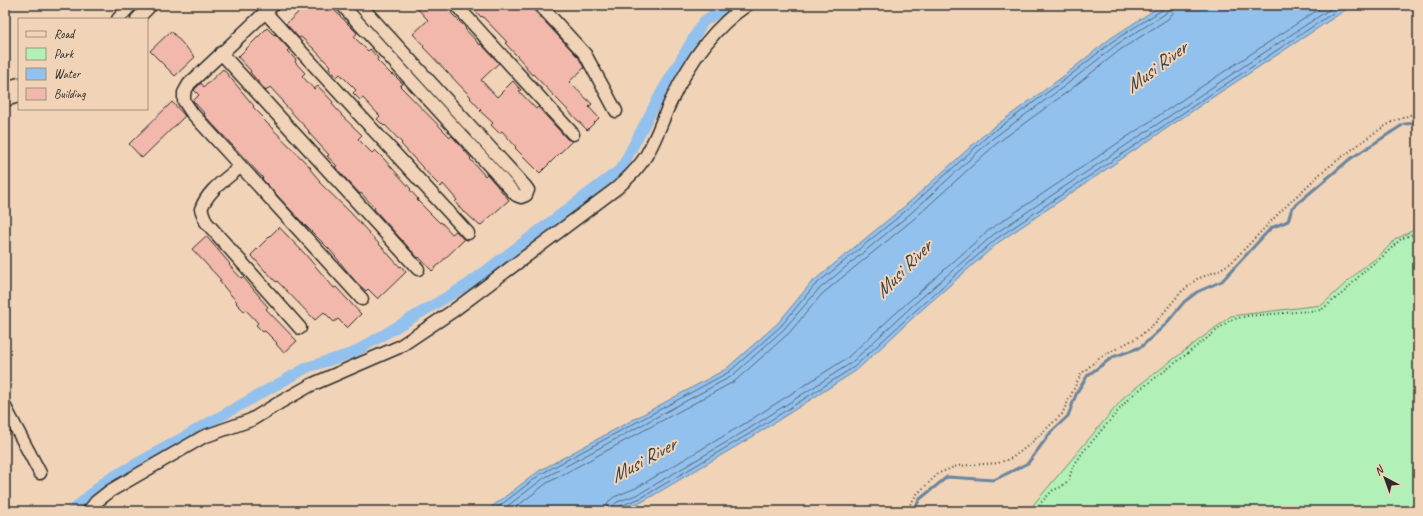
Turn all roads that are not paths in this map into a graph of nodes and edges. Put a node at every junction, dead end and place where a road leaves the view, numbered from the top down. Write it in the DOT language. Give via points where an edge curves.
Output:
graph roads {
  1 [pos="131,5"];
  2 [pos="151,5"];
  3 [pos="342,5"];
  4 [pos="360,5"];
  5 [pos="456,5"];
  6 [pos="540,5"];
  7 [pos="747,5"];
  8 [pos="269,9"];
  9 [pos="119,18"];
  10 [pos="138,18"];
  11 [pos="221,53"];
  12 [pos="18,84"];
  13 [pos="5,88"];
  14 [pos="18,96"];
  15 [pos="5,100"];
  16 [pos="616,110"];
  17 [pos="573,134"];
  18 [pos="240,167"];
  19 [pos="468,233"];
  20 [pos="418,269"];
  21 [pos="362,299"];
  22 [pos="300,328"];
  23 [pos="5,407"];
  24 [pos="40,473"];
  25 [pos="89,511"];
  1 -- 9 [label="street"];
  2 -- 10 [label="street"];
  3 -- 4 [label="street" via="516,195 526,195 528,190"];
  5 -- 17 [label="street"];
  6 -- 16 [label="street" via="585,54"];
  7 -- 25 [label="street" via="726,20 696,55 647,154 638,168 617,188 453,311 399,347 311,385 251,420 203,437 110,491"];
  8 -- 11 [label="street"];
  8 -- 19 [label="street"];
  11 -- 18 [label="street" via="189,84 184,93 184,102"];
  11 -- 20 [label="street"];
  12 -- 13 [label="street"];
  14 -- 15 [label="street"];
  18 -- 21 [label="street"];
  18 -- 22 [label="street" via="204,199 201,209 206,222"];
  23 -- 24 [label="street"];
}
